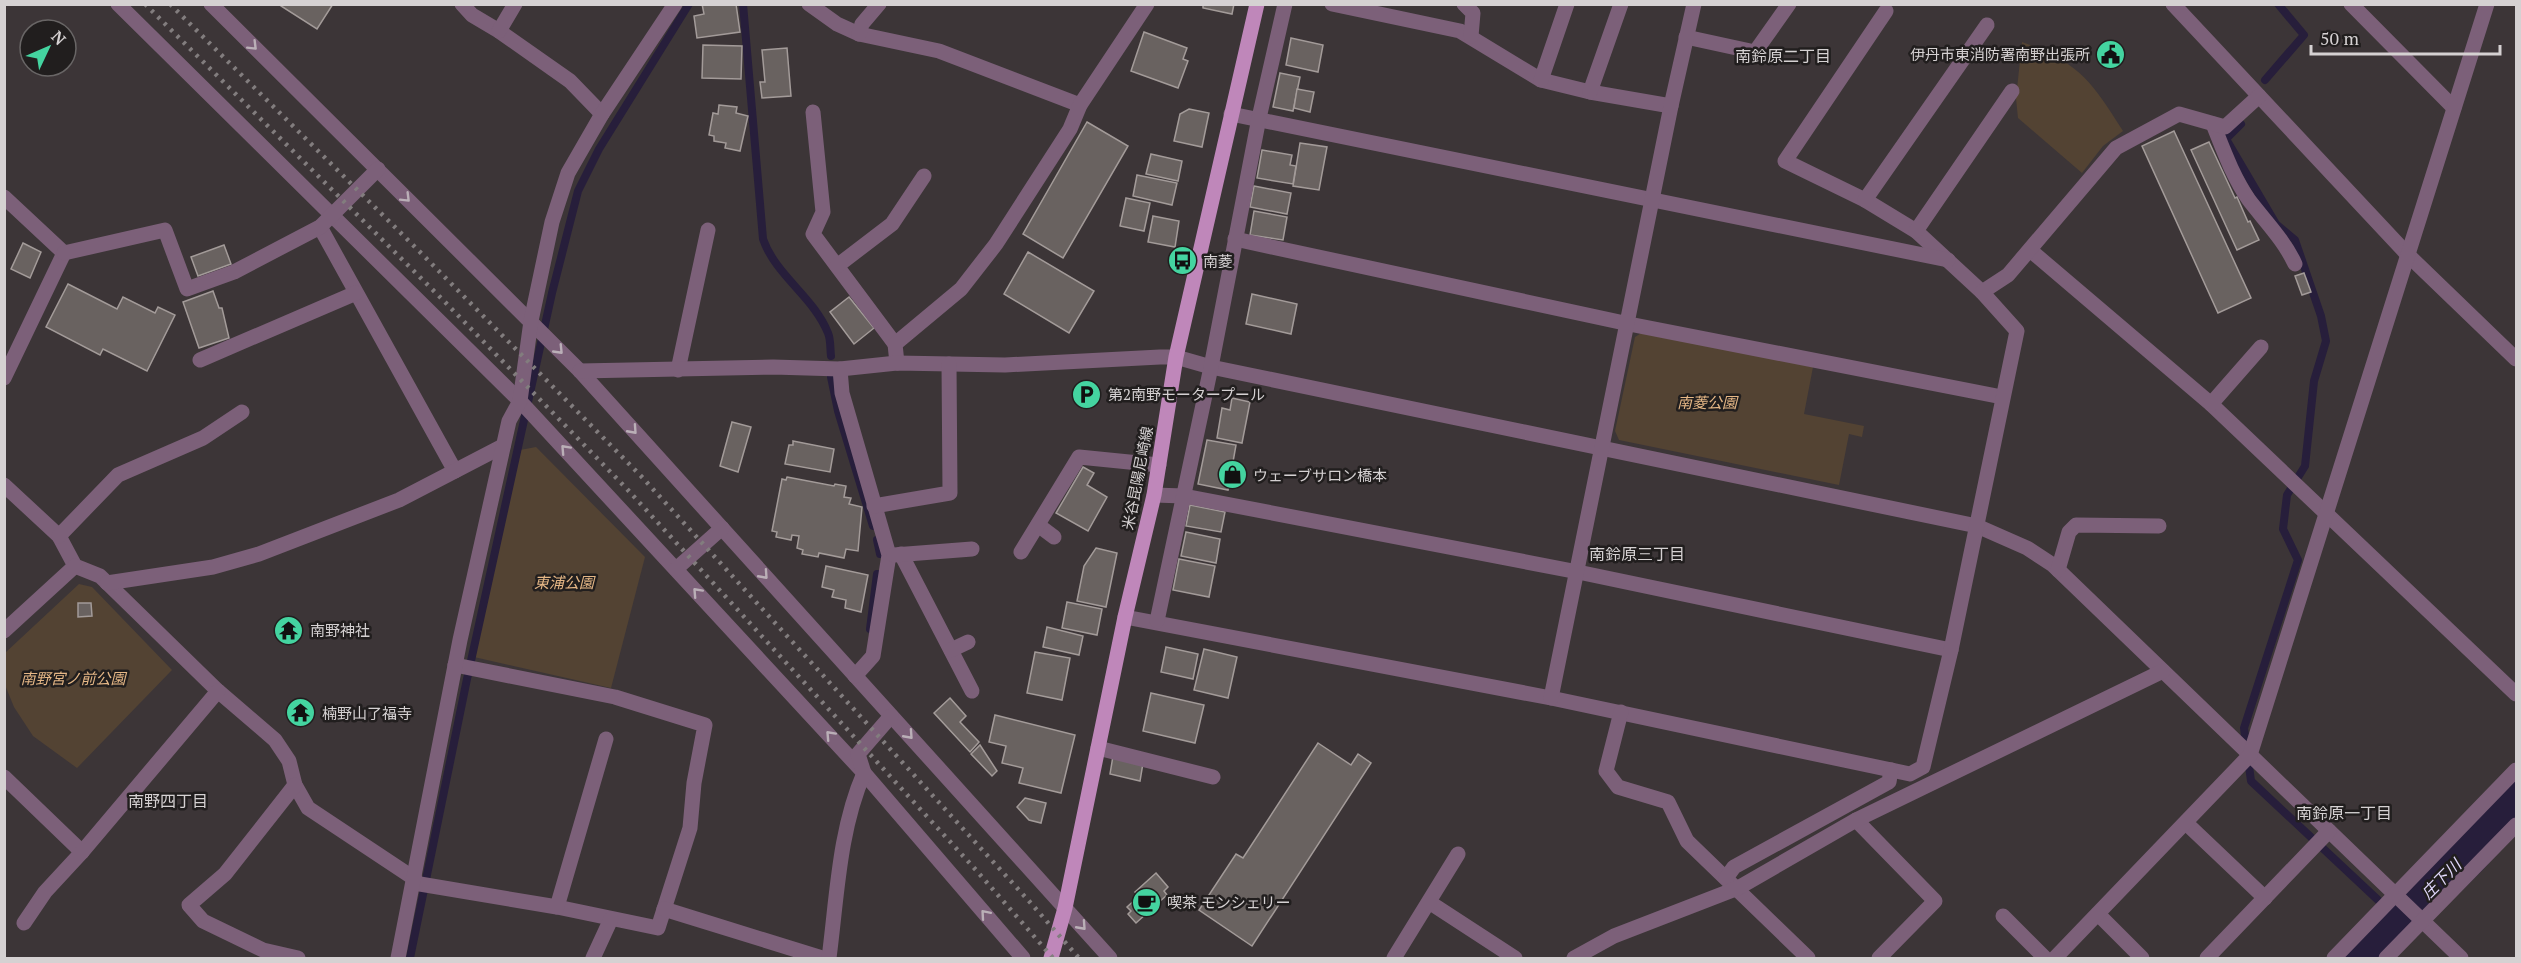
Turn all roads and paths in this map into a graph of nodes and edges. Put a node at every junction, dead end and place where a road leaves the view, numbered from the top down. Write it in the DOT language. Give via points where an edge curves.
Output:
graph roads {
  1 [pos="118,4"];
  2 [pos="211,4"];
  3 [pos="462,4"];
  4 [pos="514,4"];
  5 [pos="675,4"];
  6 [pos="809,4"];
  7 [pos="879,4"];
  8 [pos="1147,4"];
  9 [pos="1257,4"];
  10 [pos="1285,4"];
  11 [pos="1332,4"];
  12 [pos="1464,4"];
  13 [pos="1567,4"];
  14 [pos="1621,4"];
  15 [pos="1694,4"];
  16 [pos="1789,4"];
  17 [pos="2173,4"];
  18 [pos="2351,4"];
  19 [pos="2487,4"];
  20 [pos="1377,9"];
  21 [pos="1886,10"];
  22 [pos="1987,25"];
  23 [pos="499,31"];
  24 [pos="859,34"];
  25 [pos="1471,36"];
  26 [pos="1686,37"];
  27 [pos="1541,80"];
  28 [pos="2012,91"];
  29 [pos="1590,92"];
  30 [pos="2259,96"];
  31 [pos="1080,105"];
  32 [pos="1671,106"];
  33 [pos="2454,108"];
  34 [pos="813,112"];
  35 [pos="602,114"];
  36 [pos="1231,114"];
  37 [pos="1259,118"];
  38 [pos="2213,124"];
  39 [pos="378,169"];
  40 [pos="924,176"];
  41 [pos="4,197"];
  42 [pos="1653,199"];
  43 [pos="1865,200"];
  44 [pos="331,214"];
  45 [pos="320,227"];
  46 [pos="708,230"];
  47 [pos="1916,231"];
  48 [pos="1234,239"];
  49 [pos="2030,250"];
  50 [pos="63,253"];
  51 [pos="2408,254"];
  52 [pos="1948,260"];
  53 [pos="2295,264"];
  54 [pos="837,266"];
  55 [pos="356,292"];
  56 [pos="1982,292"];
  57 [pos="531,321"];
  58 [pos="1629,324"];
  59 [pos="895,344"];
  60 [pos="2261,346"];
  61 [pos="2515,351"];
  62 [pos="1176,357"];
  63 [pos="200,360"];
  64 [pos="897,363"];
  65 [pos="949,364"];
  66 [pos="1211,367"];
  67 [pos="840,369"];
  68 [pos="678,370"];
  69 [pos="580,371"];
  70 [pos="4,378"];
  71 [pos="2002,396"];
  72 [pos="520,401"];
  73 [pos="2211,404"];
  74 [pos="242,412"];
  75 [pos="503,446"];
  76 [pos="1603,447"];
  77 [pos="1159,465"];
  78 [pos="455,471"];
  79 [pos="4,484"];
  80 [pos="1154,495"];
  81 [pos="1184,496"];
  82 [pos="874,506"];
  83 [pos="2328,514"];
  84 [pos="1038,525"];
  85 [pos="1977,525"];
  86 [pos="2159,526"];
  87 [pos="722,528"];
  88 [pos="59,536"];
  89 [pos="1054,537"];
  90 [pos="972,549"];
  91 [pos="1021,552"];
  92 [pos="895,554"];
  93 [pos="75,566"];
  94 [pos="676,569"];
  95 [pos="2058,570"];
  96 [pos="1578,572"];
  97 [pos="107,583"];
  98 [pos="1125,617"];
  99 [pos="1157,621"];
  100 [pos="4,631"];
  101 [pos="968,642"];
  102 [pos="951,650"];
  103 [pos="1951,650"];
  104 [pos="455,665"];
  105 [pos="2163,671"];
  106 [pos="855,676"];
  107 [pos="218,691"];
  108 [pos="972,691"];
  109 [pos="2517,694"];
  110 [pos="1551,698"];
  111 [pos="1621,712"];
  112 [pos="891,716"];
  113 [pos="606,739"];
  114 [pos="1098,748"];
  115 [pos="2250,755"];
  116 [pos="1891,770"];
  117 [pos="2517,770"];
  118 [pos="864,773"];
  119 [pos="4,777"];
  120 [pos="1213,777"];
  121 [pos="295,785"];
  122 [pos="1856,820"];
  123 [pos="2187,823"];
  124 [pos="2517,825"];
  125 [pos="2329,831"];
  126 [pos="82,852"];
  127 [pos="1458,854"];
  128 [pos="415,881"];
  129 [pos="1732,883"];
  130 [pos="2396,896"];
  131 [pos="2265,898"];
  132 [pos="1429,902"];
  133 [pos="557,908"];
  134 [pos="1065,908"];
  135 [pos="664,909"];
  136 [pos="2098,914"];
  137 [pos="2003,916"];
  138 [pos="611,918"];
  139 [pos="2419,918"];
  140 [pos="24,923"];
  141 [pos="1804,957"];
  142 [pos="298,958"];
  143 [pos="398,958"];
  144 [pos="593,958"];
  145 [pos="822,958"];
  146 [pos="829,958"];
  147 [pos="1023,958"];
  148 [pos="1051,958"];
  149 [pos="1110,958"];
  150 [pos="1394,958"];
  151 [pos="1515,958"];
  152 [pos="1574,958"];
  153 [pos="1879,958"];
  154 [pos="2044,958"];
  155 [pos="2055,958"];
  156 [pos="2142,958"];
  157 [pos="2207,958"];
  158 [pos="2334,958"];
  159 [pos="2386,958"];
  160 [pos="2461,958"];
  1 -- 44 [label="street"];
  2 -- 39 [label="street, one-way"];
  3 -- 23 [label="street"];
  4 -- 23 [label="street"];
  5 -- 35 [label="street"];
  6 -- 24 [label="street"];
  7 -- 24 [label="street" via="862,24"];
  8 -- 31 [label="street"];
  9 -- 36 [label="main road, 米谷昆陽尼崎線"];
  10 -- 37 [label="street"];
  11 -- 20 [label="street"];
  12 -- 25 [label="street" via="1473,13"];
  13 -- 27 [label="street"];
  14 -- 29 [label="street"];
  15 -- 26 [label="street"];
  16 -- 26 [label="street" via="1755,52"];
  17 -- 30 [label="street"];
  18 -- 33 [label="street"];
  19 -- 33 [label="street"];
  20 -- 25 [label="street"];
  21 -- 43 [label="street" via="1785,161"];
  22 -- 43 [label="street"];
  23 -- 35 [label="street" via="570,81"];
  24 -- 31 [label="street" via="939,51"];
  25 -- 27 [label="street"];
  26 -- 32 [label="street"];
  27 -- 29 [label="street"];
  28 -- 47 [label="street"];
  29 -- 32 [label="street"];
  30 -- 38 [label="street" via="2225,127"];
  30 -- 51 [label="street"];
  31 -- 59 [label="street" via="1070,129 996,244 961,289"];
  32 -- 42 [label="street"];
  33 -- 51 [label="street"];
  34 -- 54 [label="street" via="823,212 813,234"];
  35 -- 57 [label="street" via="568,173 552,222"];
  36 -- 37 [label="street"];
  36 -- 62 [label="main road, 米谷昆陽尼崎線"];
  37 -- 42 [label="street"];
  37 -- 48 [label="street"];
  38 -- 49 [label="street" via="2179,114 2116,148"];
  38 -- 53 [label="street" via="2248,198 2288,248"];
  39 -- 44 [label="street"];
  39 -- 57 [label="street, one-way"];
  40 -- 54 [label="street" via="892,224"];
  41 -- 50 [label="street"];
  42 -- 52 [label="street"];
  42 -- 58 [label="street"];
  43 -- 47 [label="street"];
  44 -- 45 [label="street"];
  44 -- 72 [label="street"];
  45 -- 50 [label="street" via="234,272 187,289 165,230"];
  45 -- 55 [label="street"];
  46 -- 68 [label="street"];
  47 -- 52 [label="street"];
  48 -- 58 [label="street"];
  48 -- 66 [label="street"];
  49 -- 56 [label="street" via="2008,275"];
  49 -- 73 [label="street"];
  50 -- 70 [label="street"];
  51 -- 61 [label="street"];
  51 -- 83 [label="street"];
  52 -- 56 [label="street"];
  54 -- 59 [label="street"];
  55 -- 63 [label="street"];
  55 -- 78 [label="street"];
  56 -- 71 [label="street" via="2017,331"];
  57 -- 69 [label="street, one-way"];
  57 -- 72 [label="street"];
  58 -- 71 [label="street"];
  58 -- 76 [label="street"];
  59 -- 64 [label="street"];
  60 -- 73 [label="street"];
  62 -- 65 [label="street"];
  62 -- 66 [label="street"];
  62 -- 77 [label="main road, 米谷昆陽尼崎線"];
  64 -- 65 [label="street"];
  64 -- 67 [label="street"];
  65 -- 82 [label="street" via="950,493"];
  66 -- 76 [label="street"];
  66 -- 81 [label="street"];
  67 -- 68 [label="street"];
  67 -- 82 [label="street" via="842,393"];
  68 -- 69 [label="street"];
  69 -- 87 [label="street, one-way"];
  71 -- 85 [label="street"];
  72 -- 75 [label="street" via="509,421"];
  94 -- 72 [label="street, one-way"];
  73 -- 83 [label="street"];
  74 -- 88 [label="street" via="203,438 117,475"];
  75 -- 78 [label="street"];
  75 -- 104 [label="street"];
  76 -- 85 [label="street"];
  76 -- 96 [label="street"];
  77 -- 80 [label="main road, 米谷昆陽尼崎線"];
  77 -- 84 [label="street" via="1079,457"];
  78 -- 97 [label="street" via="399,500 259,554 213,567"];
  79 -- 88 [label="street"];
  80 -- 81 [label="street"];
  80 -- 98 [label="main road, 米谷昆陽尼崎線"];
  81 -- 96 [label="street"];
  81 -- 99 [label="street"];
  82 -- 92 [label="street"];
  83 -- 109 [label="street"];
  83 -- 115 [label="street"];
  84 -- 89 [label="street"];
  84 -- 91 [label="street"];
  85 -- 95 [label="street" via="2027,548"];
  85 -- 103 [label="street"];
  86 -- 95 [label="street" via="2076,525 2069,532"];
  87 -- 94 [label="street"];
  87 -- 106 [label="street, one-way"];
  88 -- 93 [label="street"];
  90 -- 92 [label="street"];
  92 -- 102 [label="street"];
  92 -- 106 [label="street" via="873,657"];
  93 -- 97 [label="street"];
  93 -- 100 [label="street"];
  118 -- 94 [label="street, one-way"];
  95 -- 105 [label="street"];
  96 -- 103 [label="street"];
  96 -- 110 [label="street"];
  97 -- 107 [label="street"];
  98 -- 99 [label="street"];
  98 -- 114 [label="main road, 米谷昆陽尼崎線"];
  99 -- 110 [label="street"];
  101 -- 102 [label="street"];
  102 -- 108 [label="street"];
  103 -- 116 [label="street" via="1923,767 1910,774"];
  104 -- 128 [label="street"];
  104 -- 135 [label="street" via="615,697 705,725 690,828"];
  105 -- 115 [label="street"];
  105 -- 122 [label="street"];
  106 -- 112 [label="street"];
  107 -- 121 [label="street" via="275,740 289,761"];
  107 -- 126 [label="street"];
  110 -- 111 [label="street"];
  111 -- 116 [label="street"];
  111 -- 129 [label="street" via="1606,771 1618,787 1668,802 1687,841"];
  112 -- 118 [label="street" via="858,754"];
  112 -- 134 [label="street, one-way"];
  113 -- 133 [label="street"];
  114 -- 120 [label="street"];
  114 -- 134 [label="main road, 米谷昆陽尼崎線"];
  115 -- 123 [label="street"];
  115 -- 125 [label="street"];
  116 -- 129 [label="street" via="1889,782 1734,867"];
  117 -- 130 [label="street"];
  118 -- 146 [label="street" via="846,834"];
  147 -- 118 [label="street, one-way"];
  119 -- 126 [label="street"];
  121 -- 128 [label="street" via="308,808"];
  121 -- 142 [label="street" via="225,873 189,905 203,921 263,950"];
  122 -- 129 [label="street"];
  122 -- 153 [label="street" via="1935,901"];
  123 -- 131 [label="street"];
  123 -- 136 [label="street"];
  124 -- 139 [label="street"];
  125 -- 130 [label="street"];
  125 -- 131 [label="street"];
  126 -- 140 [label="street" via="45,892"];
  127 -- 132 [label="street"];
  128 -- 133 [label="street"];
  128 -- 143 [label="street"];
  129 -- 141 [label="street"];
  129 -- 152 [label="street"];
  130 -- 139 [label="street"];
  130 -- 158 [label="street"];
  131 -- 157 [label="street"];
  132 -- 150 [label="street"];
  132 -- 151 [label="street"];
  133 -- 138 [label="street"];
  134 -- 148 [label="main road, 米谷昆陽尼崎線"];
  134 -- 149 [label="street, one-way"];
  135 -- 138 [label="street" via="658,928"];
  135 -- 145 [label="street"];
  136 -- 155 [label="street"];
  136 -- 156 [label="street"];
  137 -- 154 [label="street"];
  138 -- 144 [label="street"];
  139 -- 159 [label="street"];
  139 -- 160 [label="street"];
}
